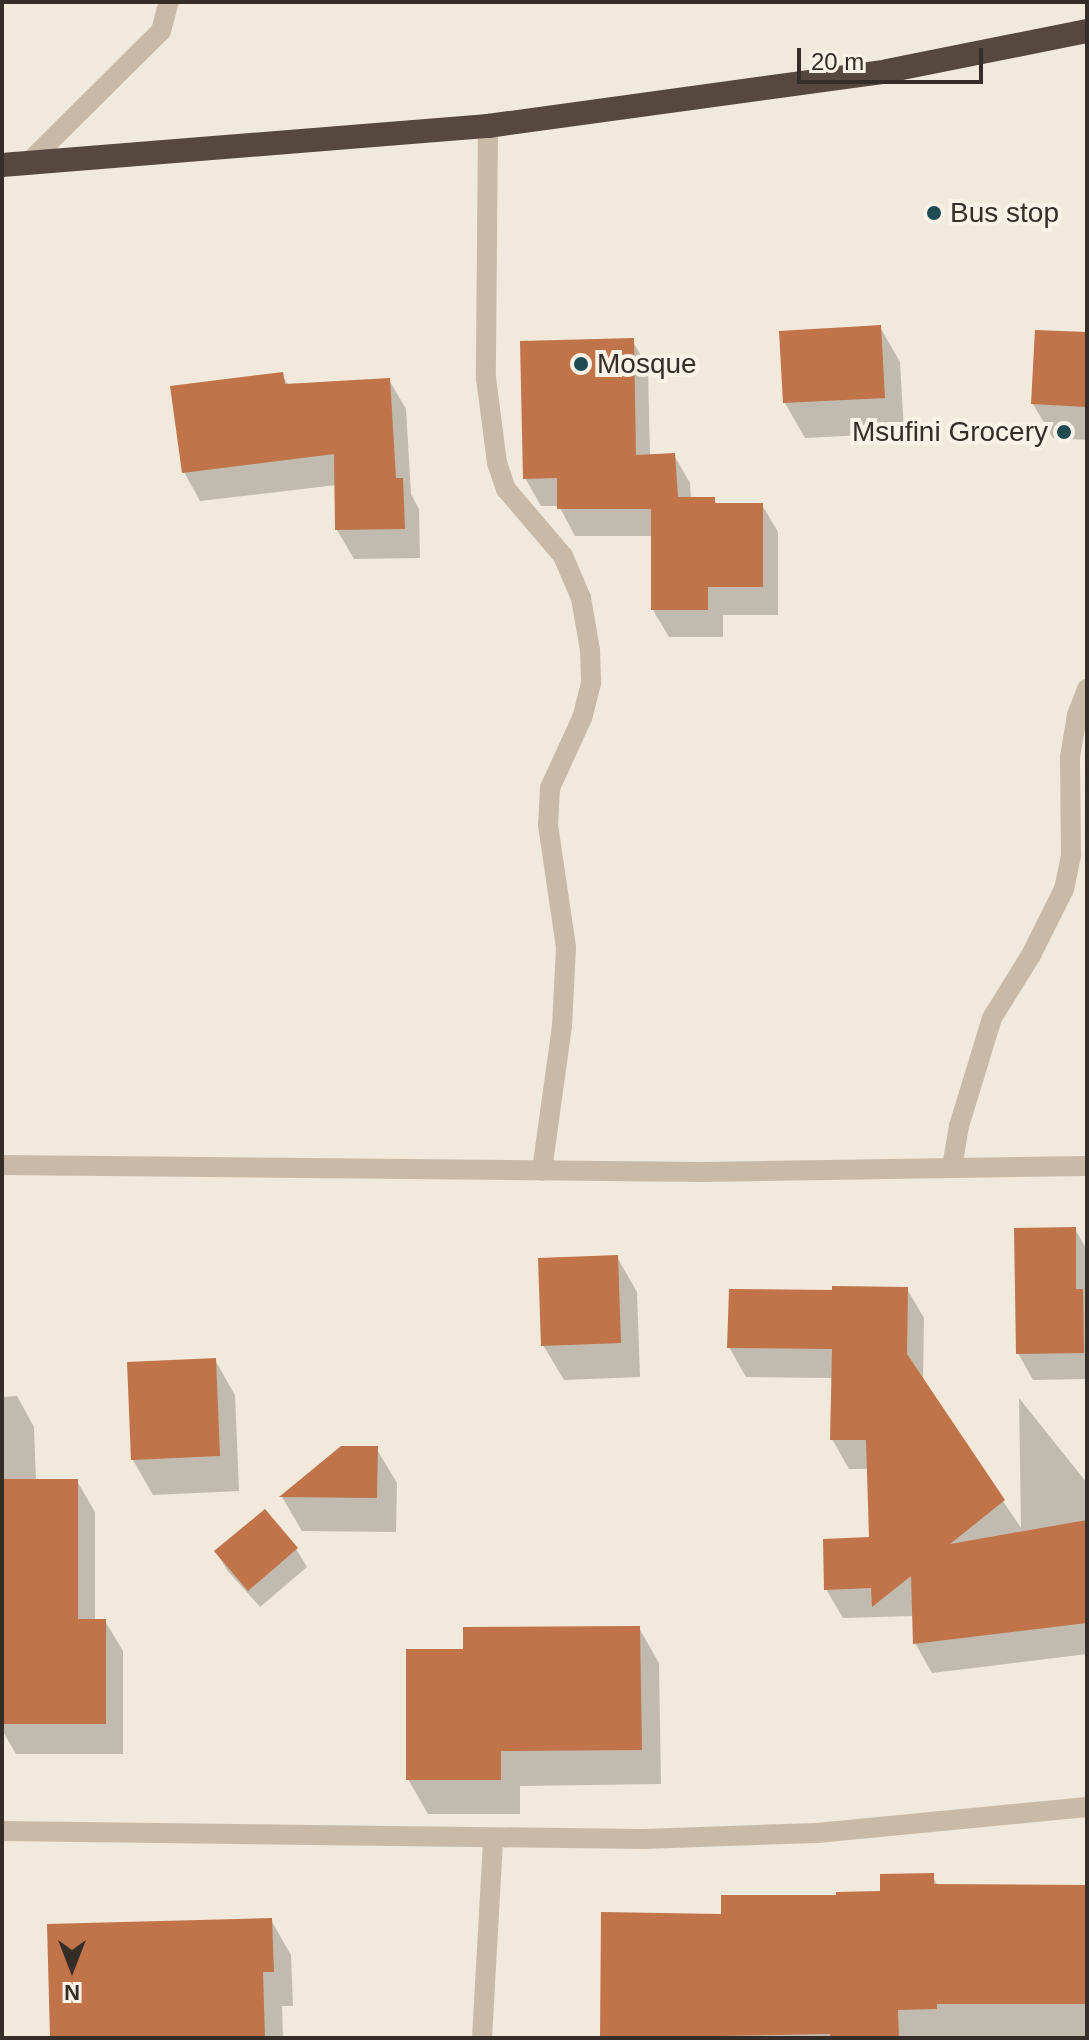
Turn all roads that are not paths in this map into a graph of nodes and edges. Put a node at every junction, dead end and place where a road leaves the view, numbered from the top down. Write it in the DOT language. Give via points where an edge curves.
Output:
graph roads {
  1 [pos="169,2"];
  2 [pos="1087,31"];
  3 [pos="488,126"];
  4 [pos="27,164"];
  5 [pos="2,165"];
  6 [pos="1087,689"];
  7 [pos="2,1165"];
  8 [pos="1087,1166"];
  9 [pos="952,1167"];
  10 [pos="542,1171"];
  11 [pos="1087,1807"];
  12 [pos="2,1831"];
  13 [pos="493,1839"];
  14 [pos="482,2038"];
  1 -- 4 [label="street" via="161,31"];
  2 -- 3 [label="highway" via="887,71"];
  3 -- 4 [label="highway"];
  3 -- 10 [label="street" via="486,378 497,463 506,489 563,556 581,598 590,650 591,683 582,718 550,788 548,825 566,947 562,1026"];
  4 -- 5 [label="highway"];
  6 -- 9 [label="street" via="1070,757 1071,855 1064,889 992,1018"];
  7 -- 10 [label="street"];
  8 -- 9 [label="street"];
  9 -- 10 [label="street"];
  11 -- 13 [label="street" via="817,1833"];
  12 -- 13 [label="street"];
  13 -- 14 [label="street"];
}
